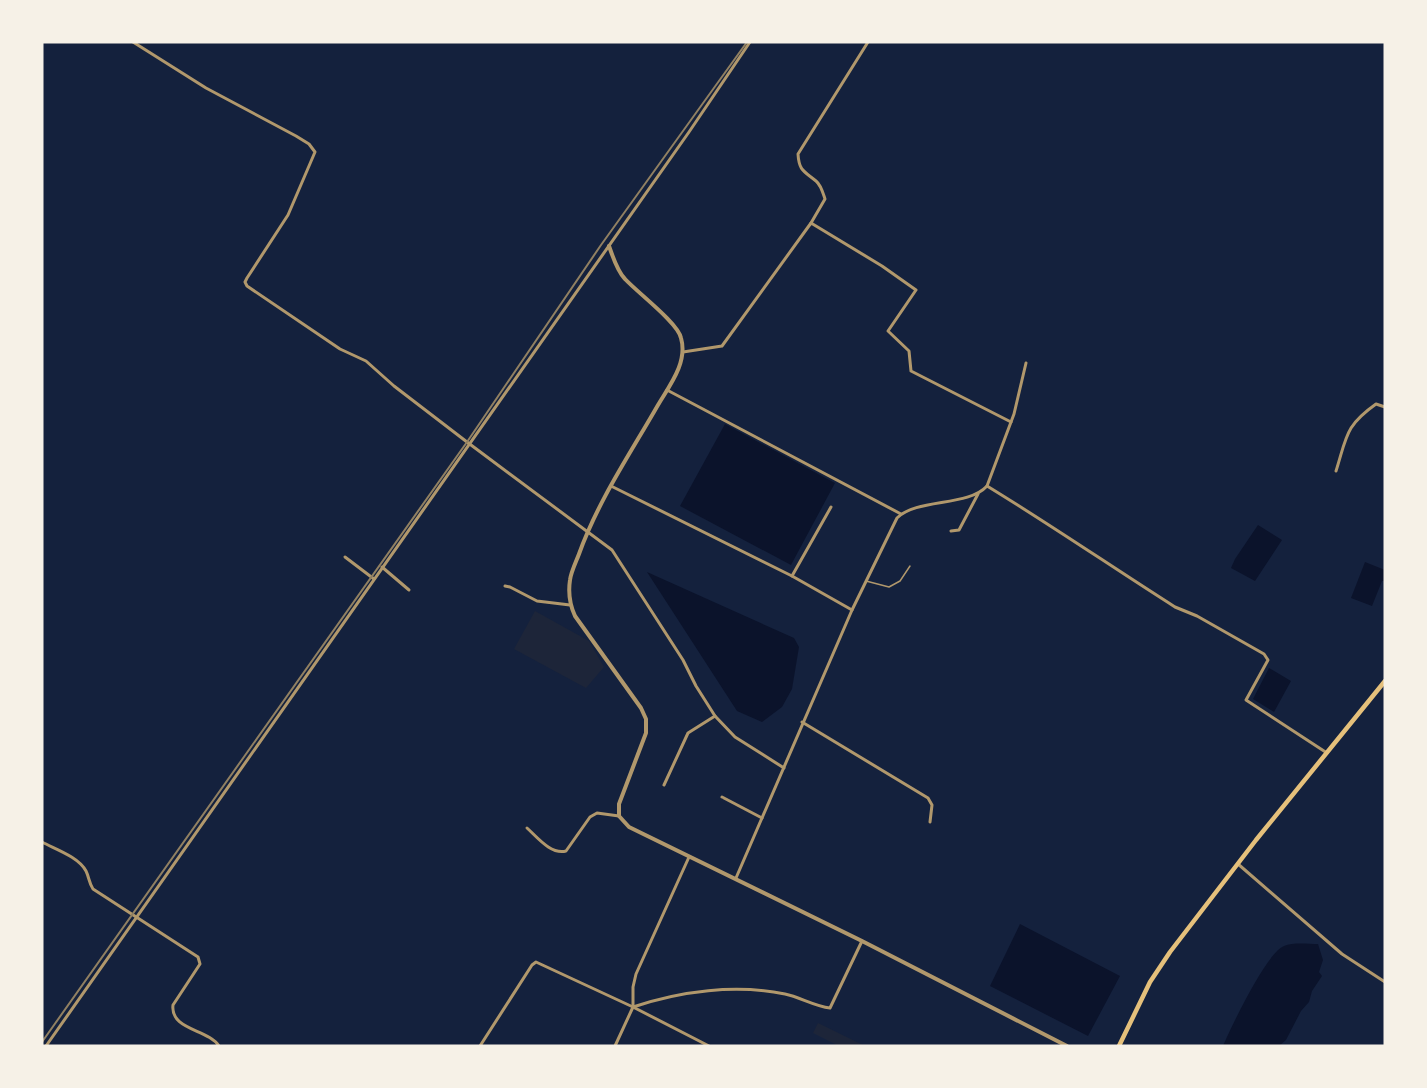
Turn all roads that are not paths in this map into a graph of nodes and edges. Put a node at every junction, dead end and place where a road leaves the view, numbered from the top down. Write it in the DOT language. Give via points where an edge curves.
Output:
graph roads {
  1 [pos="133,42"];
  2 [pos="750,42"];
  3 [pos="868,42"];
  4 [pos="811,223"];
  5 [pos="609,246"];
  6 [pos="683,352"];
  7 [pos="1026,363"];
  8 [pos="667,390"];
  9 [pos="1385,407"];
  10 [pos="1011,423"];
  11 [pos="470,444"];
  12 [pos="1336,471"];
  13 [pos="611,486"];
  14 [pos="989,487"];
  15 [pos="991,493"];
  16 [pos="978,494"];
  17 [pos="831,507"];
  18 [pos="901,514"];
  19 [pos="951,531"];
  20 [pos="587,532"];
  21 [pos="345,557"];
  22 [pos="910,566"];
  23 [pos="382,567"];
  24 [pos="792,576"];
  25 [pos="374,579"];
  26 [pos="866,581"];
  27 [pos="505,586"];
  28 [pos="409,590"];
  29 [pos="570,605"];
  30 [pos="852,610"];
  31 [pos="1385,681"];
  32 [pos="716,716"];
  33 [pos="802,722"];
  34 [pos="1327,753"];
  35 [pos="784,768"];
  36 [pos="664,785"];
  37 [pos="722,797"];
  38 [pos="619,816"];
  39 [pos="762,818"];
  40 [pos="930,822"];
  41 [pos="527,828"];
  42 [pos="42,842"];
  43 [pos="689,856"];
  44 [pos="1238,864"];
  45 [pos="736,879"];
  46 [pos="136,916"];
  47 [pos="862,941"];
  48 [pos="1385,982"];
  49 [pos="633,1007"];
  50 [pos="46,1046"];
  51 [pos="219,1046"];
  52 [pos="480,1046"];
  53 [pos="615,1046"];
  54 [pos="709,1046"];
  55 [pos="1067,1046"];
  56 [pos="1119,1046"];
  1 -- 11 [label="street" via="206,88 309,144 315,152 288,215 247,278 247,286 340,349 366,361"];
  2 -- 5 [label="street"];
  3 -- 4 [label="street" via="798,154 799,165 806,176 818,183 825,199"];
  4 -- 6 [label="street" via="722,346"];
  4 -- 10 [label="street" via="916,290 888,331 909,351 911,371"];
  5 -- 6 [label="street" via="622,277 677,328"];
  5 -- 11 [label="street"];
  6 -- 8 [label="street"];
  7 -- 10 [label="street"];
  8 -- 13 [label="street"];
  8 -- 18 [label="street"];
  9 -- 12 [label="street" via="1376,404 1349,429"];
  10 -- 14 [label="street"];
  11 -- 20 [label="street"];
  11 -- 23 [label="street"];
  13 -- 20 [label="street"];
  13 -- 24 [label="street"];
  14 -- 15 [label="street"];
  14 -- 16 [label="street"];
  14 -- 34 [label="street" via="1175,607 1264,654 1268,660 1246,700"];
  16 -- 18 [label="street"];
  16 -- 19 [label="street" via="959,530"];
  17 -- 24 [label="street"];
  18 -- 26 [label="street"];
  20 -- 29 [label="street" via="570,579"];
  20 -- 32 [label="street" via="612,550"];
  21 -- 25 [label="street"];
  22 -- 26 [label="lane" via="900,581 889,587"];
  23 -- 25 [label="street"];
  23 -- 28 [label="street"];
  24 -- 30 [label="street"];
  25 -- 46 [label="street"];
  26 -- 30 [label="street"];
  27 -- 29 [label="street" via="537,601"];
  29 -- 38 [label="street" via="646,719 646,733 619,804"];
  30 -- 33 [label="street"];
  31 -- 34 [label="highway"];
  32 -- 35 [label="street" via="735,737"];
  32 -- 36 [label="street" via="688,733"];
  33 -- 35 [label="street"];
  33 -- 40 [label="street" via="928,798 932,805"];
  34 -- 44 [label="highway"];
  35 -- 39 [label="street"];
  37 -- 39 [label="street"];
  38 -- 41 [label="street" via="597,813 561,852 552,850"];
  38 -- 43 [label="street" via="629,827"];
  39 -- 45 [label="street"];
  42 -- 46 [label="street" via="80,863 93,889"];
  43 -- 45 [label="street"];
  43 -- 49 [label="street" via="636,974"];
  44 -- 48 [label="street" via="1342,954"];
  44 -- 56 [label="highway" via="1150,982"];
  45 -- 47 [label="street"];
  46 -- 50 [label="street"];
  46 -- 51 [label="street" via="198,957 200,964 172,1011 177,1021 213,1038"];
  47 -- 49 [label="street" via="830,1008 785,994 723,988"];
  47 -- 55 [label="street"];
  49 -- 52 [label="street" via="534,963"];
  49 -- 53 [label="street"];
  49 -- 54 [label="street"];
}
